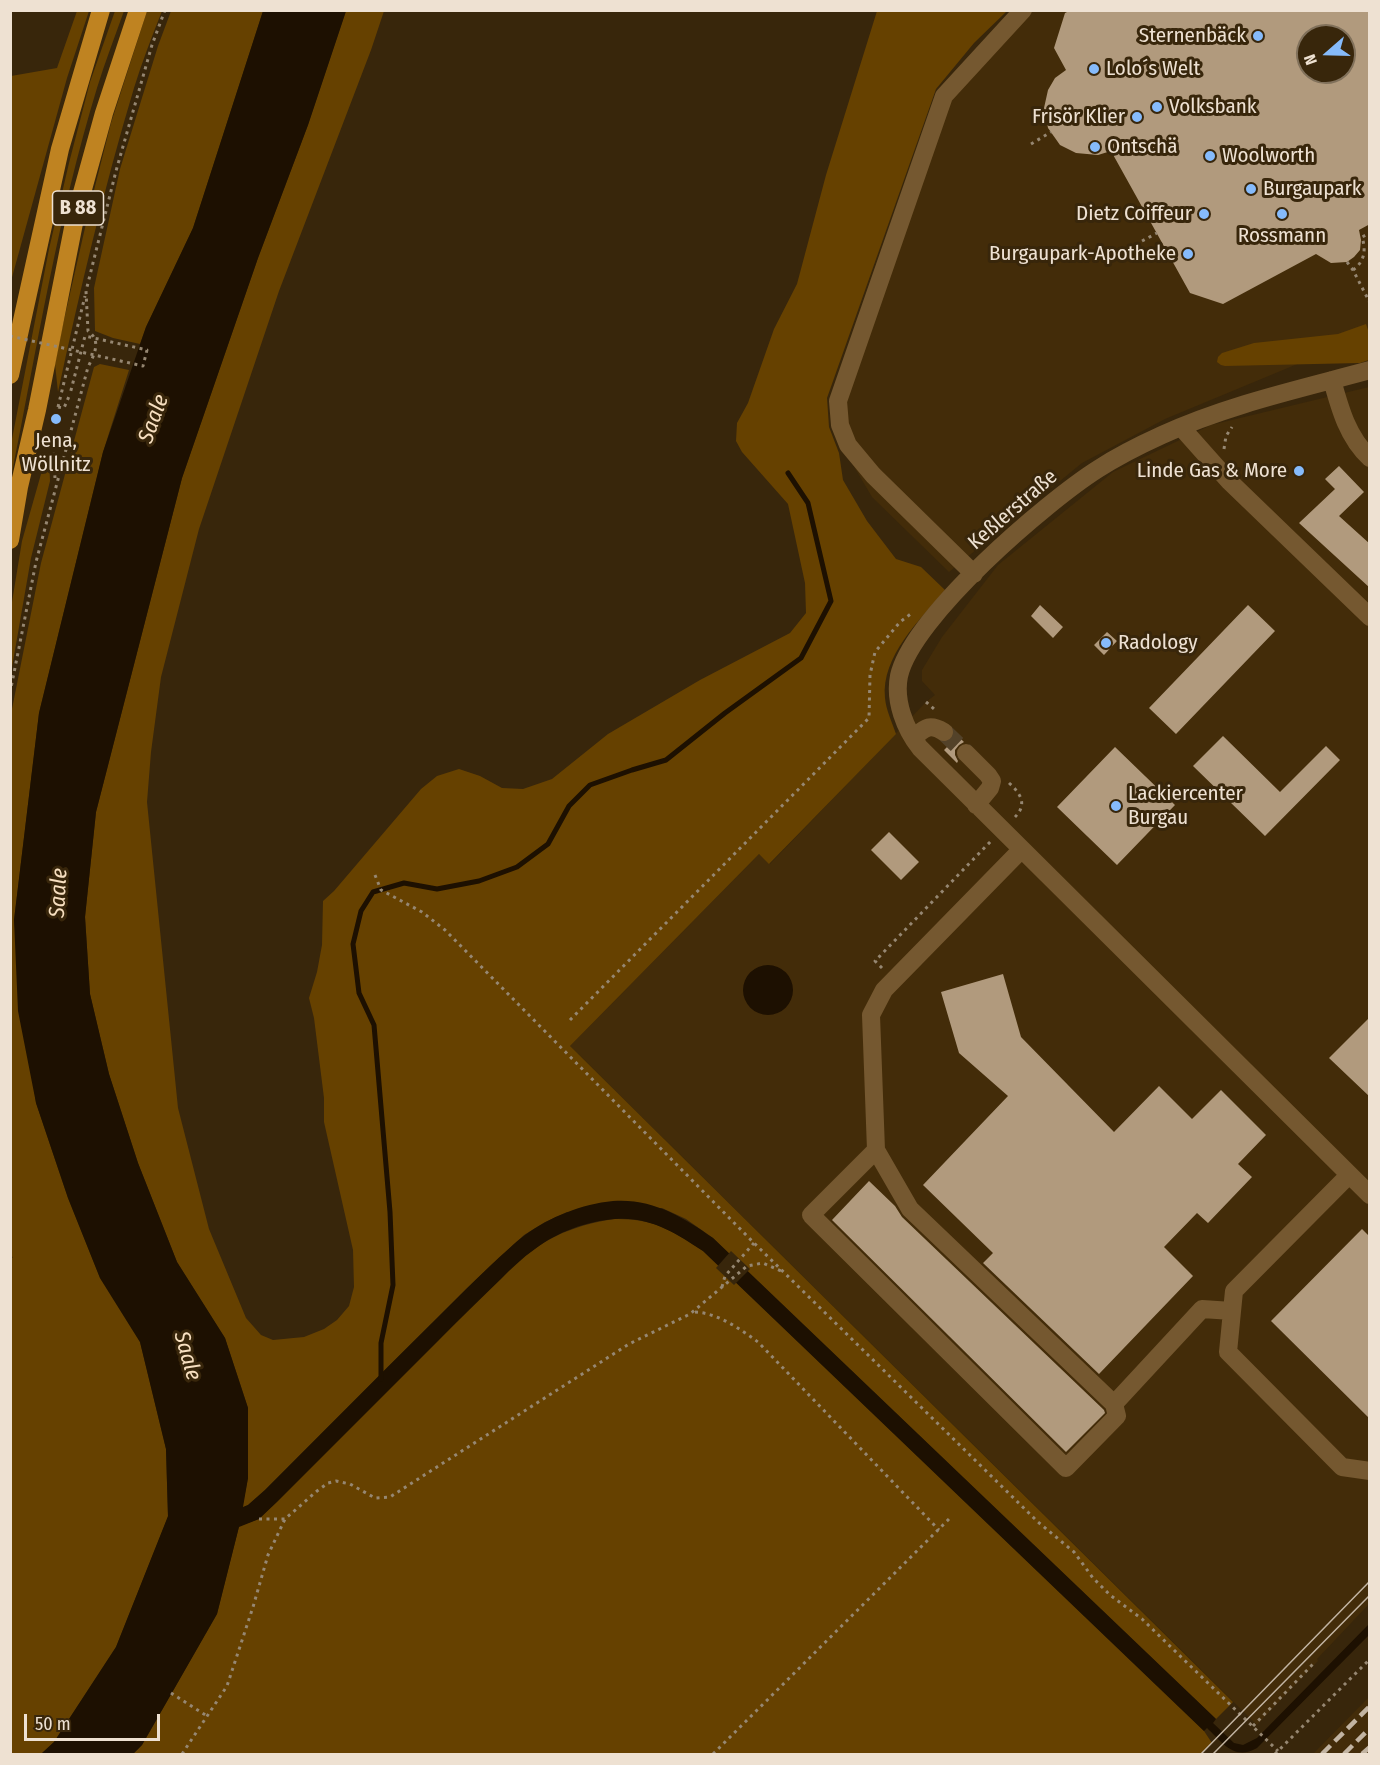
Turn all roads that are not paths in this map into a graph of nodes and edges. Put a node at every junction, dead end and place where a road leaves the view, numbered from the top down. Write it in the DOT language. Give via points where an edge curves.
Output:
graph roads {
  1 [pos="101,10"];
  2 [pos="138,10"];
  3 [pos="1023,10"];
  4 [pos="1370,370"];
  5 [pos="10,375"];
  6 [pos="1332,380"];
  7 [pos="1181,427"];
  8 [pos="1370,458"];
  9 [pos="10,540"];
  10 [pos="974,574"];
  11 [pos="1370,616"];
  12 [pos="944,732"];
  13 [pos="913,738"];
  14 [pos="966,753"];
  15 [pos="976,805"];
  16 [pos="1021,850"];
  17 [pos="876,1150"];
  18 [pos="1349,1175"];
  19 [pos="1370,1195"];
  20 [pos="1232,1311"];
  21 [pos="1114,1404"];
  22 [pos="1370,1471"];
  1 -- 5 [label="main road, B 88" via="60,149"];
  2 -- 9 [label="main road, B 88" via="75,218"];
  3 -- 10 [label="street" via="944,96 838,401 840,425 848,445 873,475"];
  4 -- 6 [label="street, Keßlerstraße"];
  6 -- 7 [label="street, Keßlerstraße"];
  6 -- 8 [label="street" via="1345,421 1358,447"];
  7 -- 10 [label="street, Keßlerstraße" via="1082,480 1030,521"];
  7 -- 11 [label="street" via="1229,481"];
  10 -- 13 [label="street, Keßlerstraße" via="924,630 904,661 897,689"];
  12 -- 13 [label="street" via="936,727 925,728"];
  13 -- 15 [label="street, Keßlerstraße"];
  14 -- 15 [label="street" via="992,781"];
  15 -- 16 [label="street, Keßlerstraße"];
  16 -- 17 [label="street" via="884,990 872,1015"];
  16 -- 18 [label="street, Keßlerstraße"];
  17 -- 21 [label="street" via="910,1209"];
  17 -- 21 [label="street" via="811,1215 1066,1468 1117,1416"];
  18 -- 19 [label="street, Keßlerstraße"];
  18 -- 20 [label="street" via="1233,1291"];
  20 -- 21 [label="street" via="1202,1309"];
  20 -- 22 [label="street" via="1228,1352 1342,1467"];
}
